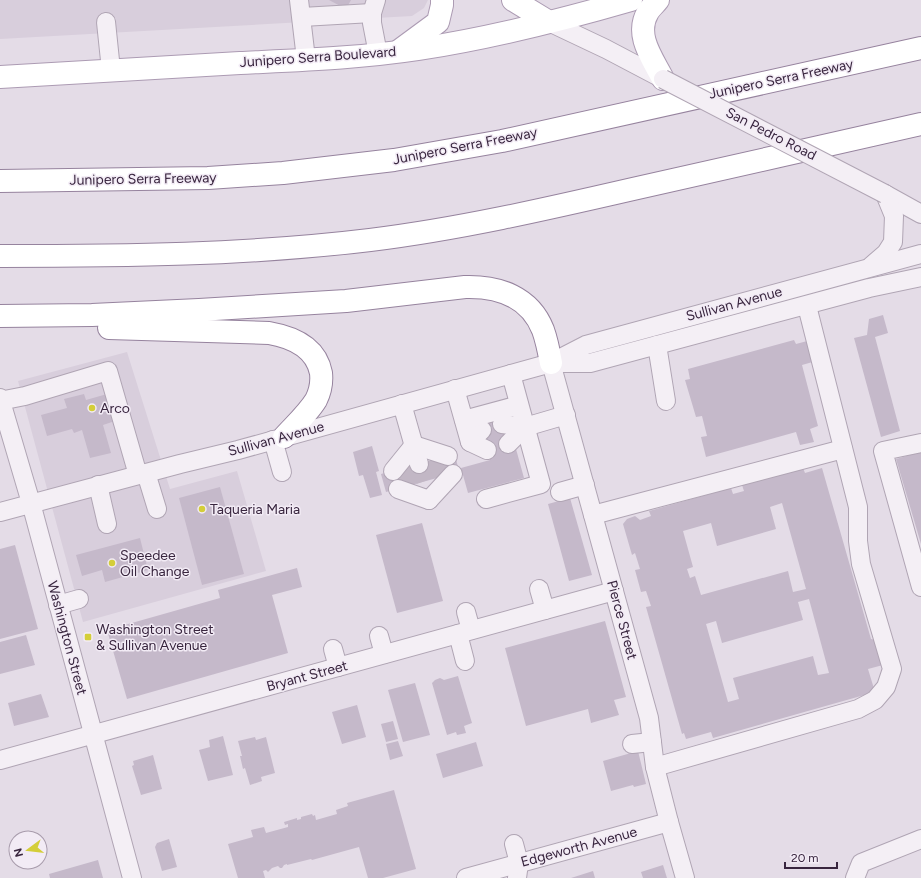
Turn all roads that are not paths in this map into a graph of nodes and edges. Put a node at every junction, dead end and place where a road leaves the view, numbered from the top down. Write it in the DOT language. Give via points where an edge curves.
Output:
graph roads {
  1 [pos="326,0"];
  2 [pos="442,0"];
  3 [pos="513,0"];
  4 [pos="631,0"];
  5 [pos="658,0"];
  6 [pos="374,7"];
  7 [pos="306,11"];
  8 [pos="106,22"];
  9 [pos="549,22"];
  10 [pos="921,48"];
  11 [pos="388,53"];
  12 [pos="306,59"];
  13 [pos="111,70"];
  14 [pos="0,77"];
  15 [pos="663,79"];
  16 [pos="921,124"];
  17 [pos="0,181"];
  18 [pos="885,194"];
  19 [pos="919,213"];
  20 [pos="921,254"];
  21 [pos="0,256"];
  22 [pos="869,268"];
  23 [pos="921,277"];
  24 [pos="807,306"];
  25 [pos="0,316"];
  26 [pos="0,325"];
  27 [pos="657,345"];
  28 [pos="551,363"];
  29 [pos="510,374"];
  30 [pos="455,390"];
  31 [pos="0,400"];
  32 [pos="666,401"];
  33 [pos="402,404"];
  34 [pos="519,404"];
  35 [pos="566,415"];
  36 [pos="464,420"];
  37 [pos="502,424"];
  38 [pos="525,427"];
  39 [pos="279,439"];
  40 [pos="921,443"];
  41 [pos="508,444"];
  42 [pos="414,445"];
  43 [pos="843,449"];
  44 [pos="487,450"];
  45 [pos="420,464"];
  46 [pos="282,472"];
  47 [pos="142,474"];
  48 [pos="425,482"];
  49 [pos="585,484"];
  50 [pos="98,485"];
  51 [pos="560,492"];
  52 [pos="486,499"];
  53 [pos="429,500"];
  54 [pos="31,503"];
  55 [pos="157,509"];
  56 [pos="0,512"];
  57 [pos="593,515"];
  58 [pos="107,524"];
  59 [pos="921,587"];
  60 [pos="539,589"];
  61 [pos="614,591"];
  62 [pos="79,599"];
  63 [pos="58,605"];
  64 [pos="545,610"];
  65 [pos="466,612"];
  66 [pos="464,632"];
  67 [pos="379,636"];
  68 [pos="333,649"];
  69 [pos="384,654"];
  70 [pos="465,661"];
  71 [pos="338,667"];
  72 [pos="93,735"];
  73 [pos="652,742"];
  74 [pos="632,744"];
  75 [pos="0,760"];
  76 [pos="656,767"];
  77 [pos="669,822"];
  78 [pos="921,838"];
  79 [pos="514,844"];
  80 [pos="518,871"];
  81 [pos="132,878"];
  82 [pos="466,878"];
  83 [pos="685,878"];
  84 [pos="855,878"];
  1 -- 7 [label="street"];
  2 -- 11 [label="main road" via="438,22"];
  3 -- 9 [label="main road, San Pedro Road"];
  4 -- 9 [label="main road, Junipero Serra Boulevard"];
  5 -- 15 [label="main road" via="648,12 642,26 647,48"];
  6 -- 7 [label="street"];
  6 -- 11 [label="street" via="372,23"];
  7 -- 12 [label="street"];
  8 -- 13 [label="street"];
  9 -- 11 [label="main road, Junipero Serra Boulevard" via="473,40"];
  9 -- 15 [label="street, San Pedro Road"];
  10 -- 17 [label="main road, Junipero Serra Freeway" via="502,141 394,160 215,178"];
  11 -- 12 [label="main road, Junipero Serra Boulevard"];
  12 -- 13 [label="main road, Junipero Serra Boulevard"];
  13 -- 14 [label="main road, Junipero Serra Boulevard"];
  15 -- 18 [label="street, San Pedro Road, bridge"];
  16 -- 21 [label="main road" via="522,214 387,238 221,253"];
  18 -- 19 [label="street, San Pedro Road"];
  18 -- 22 [label="street" via="894,216 893,242 886,253"];
  20 -- 22 [label="street, Sullivan Avenue"];
  22 -- 28 [label="street, Sullivan Avenue" via="586,345"];
  23 -- 24 [label="street, Sullivan Avenue" via="869,288"];
  24 -- 27 [label="street, Sullivan Avenue"];
  24 -- 43 [label="street"];
  25 -- 28 [label="main road" via="172,312 339,301 465,286 484,287 509,294 529,309 540,323"];
  26 -- 39 [label="main road" via="236,332 273,334 291,338 312,353 320,369 321,382 316,400"];
  27 -- 28 [label="street, Sullivan Avenue" via="590,363"];
  27 -- 32 [label="street"];
  28 -- 29 [label="street, Sullivan Avenue"];
  28 -- 35 [label="street, Pierce Street"];
  29 -- 30 [label="street, Sullivan Avenue"];
  29 -- 34 [label="street"];
  30 -- 33 [label="street, Sullivan Avenue"];
  30 -- 36 [label="street"];
  31 -- 47 [label="street" via="25,396 108,371"];
  31 -- 54 [label="street, Washington Street"];
  33 -- 39 [label="street, Sullivan Avenue"];
  33 -- 42 [label="street"];
  34 -- 36 [label="street"];
  34 -- 38 [label="street"];
  35 -- 38 [label="street"];
  35 -- 49 [label="street, Pierce Street"];
  36 -- 44 [label="street"];
  37 -- 38 [label="street"];
  38 -- 41 [label="street"];
  38 -- 52 [label="street" via="541,484"];
  39 -- 46 [label="street"];
  39 -- 47 [label="street, Sullivan Avenue"];
  40 -- 59 [label="street" via="883,451"];
  42 -- 45 [label="street"];
  42 -- 45 [label="street"];
  42 -- 45 [label="street"];
  43 -- 57 [label="street"];
  43 -- 76 [label="street" via="858,507 861,564 892,668 886,687 875,700 858,709"];
  47 -- 50 [label="street, Sullivan Avenue"];
  47 -- 55 [label="street"];
  48 -- 53 [label="street"];
  48 -- 53 [label="street"];
  48 -- 53 [label="street"];
  49 -- 51 [label="street"];
  49 -- 57 [label="street, Pierce Street"];
  50 -- 54 [label="street, Sullivan Avenue"];
  50 -- 58 [label="street"];
  54 -- 56 [label="street, Sullivan Avenue"];
  54 -- 63 [label="street, Washington Street"];
  57 -- 61 [label="street, Pierce Street"];
  60 -- 64 [label="street"];
  61 -- 64 [label="street, Bryant Street"];
  61 -- 73 [label="street, Pierce Street" via="649,718"];
  62 -- 63 [label="street"];
  63 -- 72 [label="street, Washington Street"];
  64 -- 66 [label="street, Bryant Street"];
  65 -- 66 [label="street"];
  66 -- 69 [label="street, Bryant Street"];
  66 -- 70 [label="street"];
  67 -- 69 [label="street"];
  68 -- 71 [label="street"];
  69 -- 71 [label="street, Bryant Street"];
  71 -- 72 [label="street, Bryant Street"];
  72 -- 75 [label="street, Bryant Street"];
  72 -- 81 [label="street, Washington Street"];
  73 -- 74 [label="street"];
  73 -- 76 [label="street, Pierce Street"];
  76 -- 77 [label="street, Pierce Street"];
  77 -- 80 [label="street, Edgeworth Avenue"];
  77 -- 83 [label="street, Pierce Street"];
  78 -- 84 [label="street" via="861,863"];
  79 -- 80 [label="street"];
  80 -- 82 [label="street, Edgeworth Avenue"];
}
